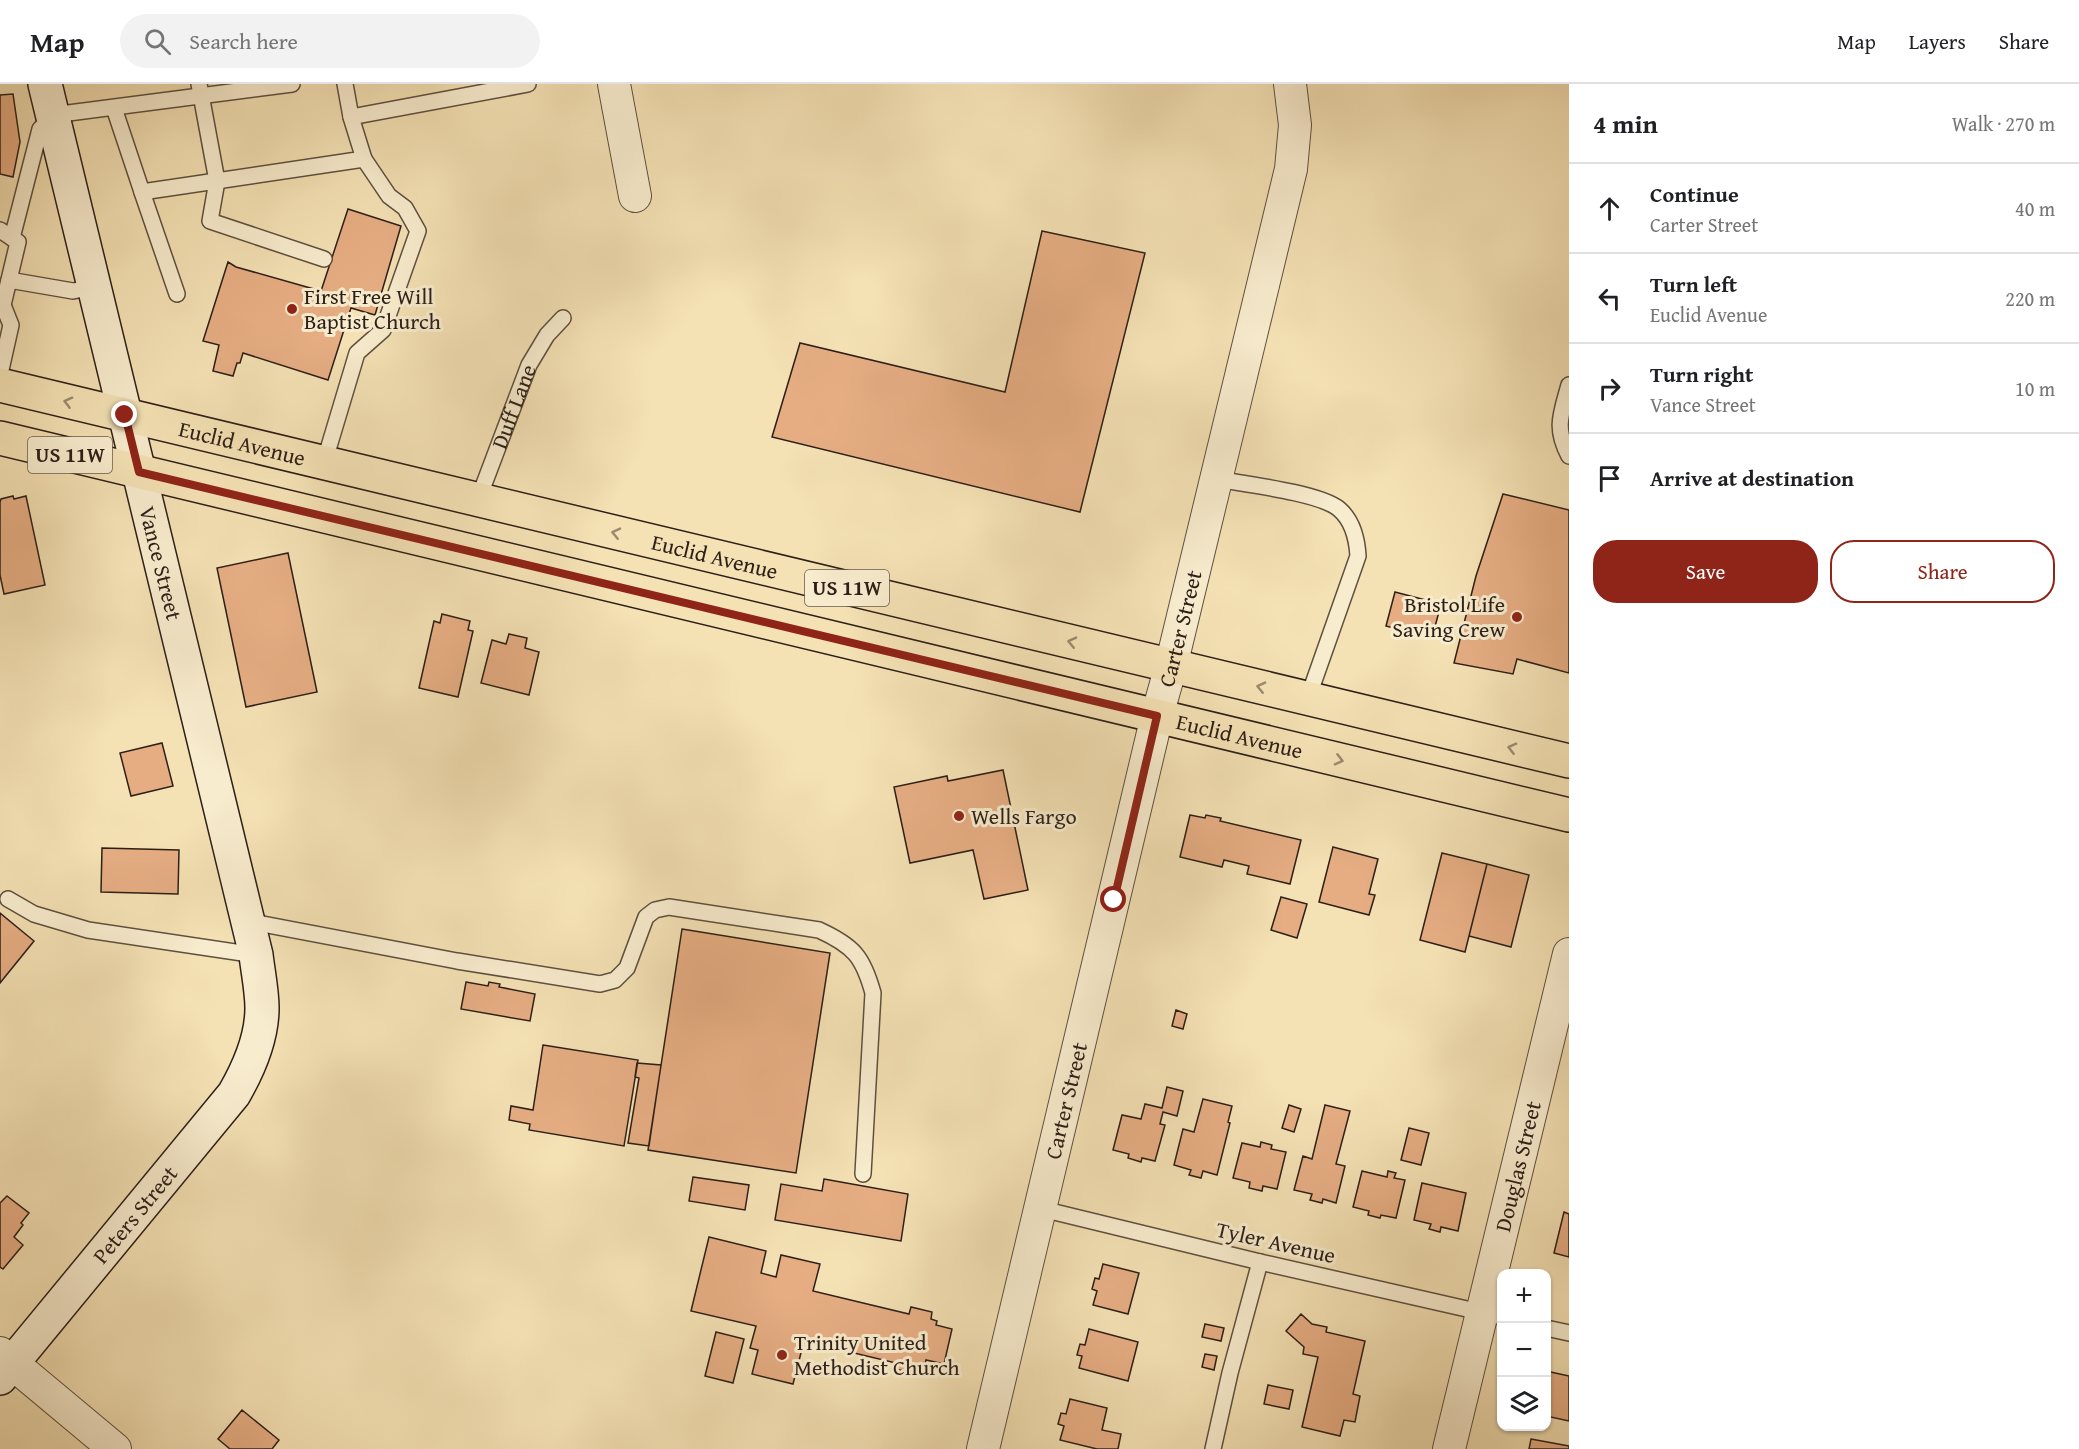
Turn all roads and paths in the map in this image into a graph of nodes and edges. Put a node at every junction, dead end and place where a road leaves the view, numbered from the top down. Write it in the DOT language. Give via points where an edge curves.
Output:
graph roads {
  1 [pos="45,84"];
  2 [pos="292,84"];
  3 [pos="345,84"];
  4 [pos="528,84"];
  5 [pos="614,84"];
  6 [pos="1290,84"];
  7 [pos="200,90"];
  8 [pos="114,108"];
  9 [pos="53,115"];
  10 [pos="351,117"];
  11 [pos="364,159"];
  12 [pos="217,181"];
  13 [pos="142,192"];
  14 [pos="635,196"];
  15 [pos="6,234"];
  16 [pos="324,259"];
  17 [pos="9,280"];
  18 [pos="94,287"];
  19 [pos="177,294"];
  20 [pos="2,306"];
  21 [pos="563,318"];
  22 [pos="0,374"];
  23 [pos="0,385"];
  24 [pos="1569,385"];
  25 [pos="125,415"];
  26 [pos="0,438"];
  27 [pos="1569,456"];
  28 [pos="324,463"];
  29 [pos="139,472"];
  30 [pos="1217,479"];
  31 [pos="478,500"];
  32 [pos="1171,666"];
  33 [pos="1308,698"];
  34 [pos="1157,716"];
  35 [pos="1569,762"];
  36 [pos="1569,815"];
  37 [pos="8,899"];
  38 [pos="247,921"];
  39 [pos="1569,954"];
  40 [pos="256,955"];
  41 [pos="256,1043"];
  42 [pos="863,1174"];
  43 [pos="1042,1209"];
  44 [pos="1260,1262"];
  45 [pos="1491,1314"];
  46 [pos="1551,1329"];
  47 [pos="1569,1333"];
  48 [pos="4,1364"];
  49 [pos="115,1449"];
  50 [pos="983,1449"];
  51 [pos="1213,1449"];
  52 [pos="1449,1449"];
  1 -- 9 [label="street, Vance Street"];
  2 -- 7 [label="lane"];
  3 -- 10 [label="lane"];
  4 -- 10 [label="lane"];
  5 -- 14 [label="street"];
  6 -- 30 [label="street, Carter Street" via="1295,125 1291,169"];
  7 -- 8 [label="lane"];
  7 -- 12 [label="lane"];
  8 -- 9 [label="lane"];
  8 -- 13 [label="lane"];
  9 -- 15 [label="lane" via="40,129"];
  9 -- 18 [label="street, Vance Street"];
  10 -- 11 [label="lane"];
  11 -- 12 [label="lane"];
  11 -- 28 [label="lane" via="389,196 405,208 418,231 383,330 357,354"];
  12 -- 13 [label="lane"];
  12 -- 16 [label="lane" via="210,221"];
  13 -- 19 [label="lane"];
  15 -- 17 [label="lane" via="18,242"];
  17 -- 18 [label="lane" via="73,291"];
  17 -- 20 [label="lane"];
  18 -- 25 [label="street, Vance Street"];
  20 -- 22 [label="lane" via="11,325"];
  21 -- 31 [label="lane, Duff Lane" via="547,335 529,366"];
  25 -- 23 [label="main road, Euclid Avenue / US 11W, one-way"];
  24 -- 27 [label="lane" via="1559,421 1560,441"];
  25 -- 28 [label="main road, Euclid Avenue / US 11W"];
  25 -- 29 [label="street, Vance Street"];
  26 -- 29 [label="main road, Euclid Avenue / US 11W"];
  28 -- 31 [label="main road, Euclid Avenue / US 11W"];
  29 -- 34 [label="main road, Euclid Avenue / US 11W"];
  29 -- 38 [label="street, Vance Street"];
  30 -- 32 [label="street, Carter Street"];
  30 -- 33 [label="lane" via="1322,499 1350,521 1358,556"];
  32 -- 31 [label="main road, Euclid Avenue / US 11W, one-way"];
  33 -- 32 [label="main road, Euclid Avenue / US 11W, one-way"];
  32 -- 34 [label="street, Carter Street"];
  35 -- 33 [label="main road, Euclid Avenue / US 11W, one-way"];
  34 -- 36 [label="main road, Euclid Avenue / US 11W, one-way"];
  34 -- 43 [label="street, Carter Street"];
  37 -- 40 [label="lane" via="34,914 88,930"];
  38 -- 40 [label="street, Vance Street"];
  38 -- 42 [label="lane" via="600,984 615,980 627,968 646,917 655,910 669,908 819,930 841,940 858,955 873,993"];
  39 -- 45 [label="street, Douglas Street"];
  40 -- 41 [label="street, Vance Street" via="262,1008"];
  41 -- 48 [label="street, Peters Street" via="234,1094"];
  43 -- 44 [label="lane, Tyler Avenue"];
  43 -- 50 [label="street, Carter Street"];
  44 -- 45 [label="lane, Tyler Avenue"];
  44 -- 51 [label="lane"];
  45 -- 52 [label="street, Douglas Street"];
  46 -- 47 [label="lane"];
  48 -- 49 [label="street"];
}
